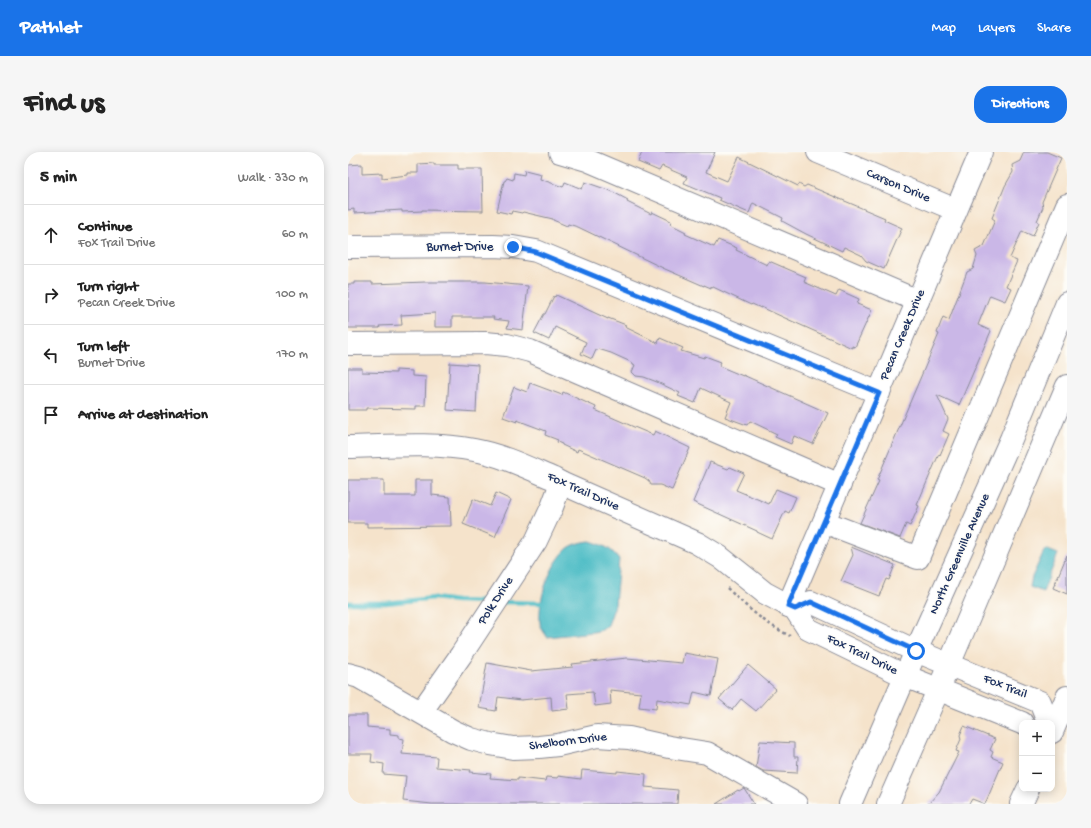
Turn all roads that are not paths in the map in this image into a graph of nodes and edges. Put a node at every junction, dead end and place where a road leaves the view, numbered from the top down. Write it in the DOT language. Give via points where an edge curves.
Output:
graph roads {
  1 [pos="560,152"];
  2 [pos="818,152"];
  3 [pos="981,152"];
  4 [pos="1067,204"];
  5 [pos="956,210"];
  6 [pos="348,247"];
  7 [pos="918,301"];
  8 [pos="1067,303"];
  9 [pos="348,344"];
  10 [pos="1067,386"];
  11 [pos="879,393"];
  12 [pos="348,447"];
  13 [pos="561,483"];
  14 [pos="840,485"];
  15 [pos="824,522"];
  16 [pos="792,608"];
  17 [pos="916,651"];
  18 [pos="949,665"];
  19 [pos="348,674"];
  20 [pos="905,676"];
  21 [pos="938,690"];
  22 [pos="1067,697"];
  23 [pos="421,712"];
  24 [pos="1049,720"];
  25 [pos="1055,720"];
  26 [pos="1019,722"];
  27 [pos="1027,792"];
  28 [pos="796,804"];
  29 [pos="850,804"];
  30 [pos="888,804"];
  31 [pos="1021,804"];
  1 -- 7 [label="street" via="587,160"];
  2 -- 5 [label="street, Carson Drive"];
  3 -- 5 [label="street, Pecan Creek Drive"];
  4 -- 15 [label="street" via="918,558"];
  5 -- 7 [label="street, Pecan Creek Drive"];
  6 -- 11 [label="street, Burnet Drive" via="493,246 536,252"];
  7 -- 11 [label="street, Pecan Creek Drive"];
  8 -- 17 [label="street, North Greenville Avenue" via="1011,439"];
  9 -- 14 [label="street" via="485,343 530,351"];
  10 -- 18 [label="street"];
  11 -- 14 [label="street, Pecan Creek Drive"];
  12 -- 13 [label="street, Fox Trail Drive" via="449,446 475,450 500,457"];
  13 -- 16 [label="street, Fox Trail Drive" via="696,543 720,557 765,593"];
  13 -- 23 [label="street, Polk Drive" via="536,541"];
  14 -- 15 [label="street, Pecan Creek Drive"];
  15 -- 16 [label="street, Pecan Creek Drive"];
  16 -- 17 [label="street, Fox Trail Drive" via="811,602"];
  16 -- 20 [label="street, Fox Trail Drive" via="808,630"];
  17 -- 18 [label="street, Fox Trail Drive"];
  17 -- 20 [label="street, North Greenville Avenue"];
  18 -- 21 [label="street"];
  18 -- 24 [label="street, Fox Trail" via="1040,702"];
  19 -- 23 [label="street, Shelborn Drive" via="359,677"];
  20 -- 21 [label="street, Fox Trail Drive"];
  20 -- 29 [label="street, North Greenville Avenue"];
  21 -- 26 [label="street, Fox Trail"];
  21 -- 30 [label="street"];
  22 -- 25 [label="street"];
  23 -- 28 [label="street, Shelborn Drive" via="471,739 514,748 558,745 597,736 629,738 708,753"];
  27 -- 31 [label="street"];
}
